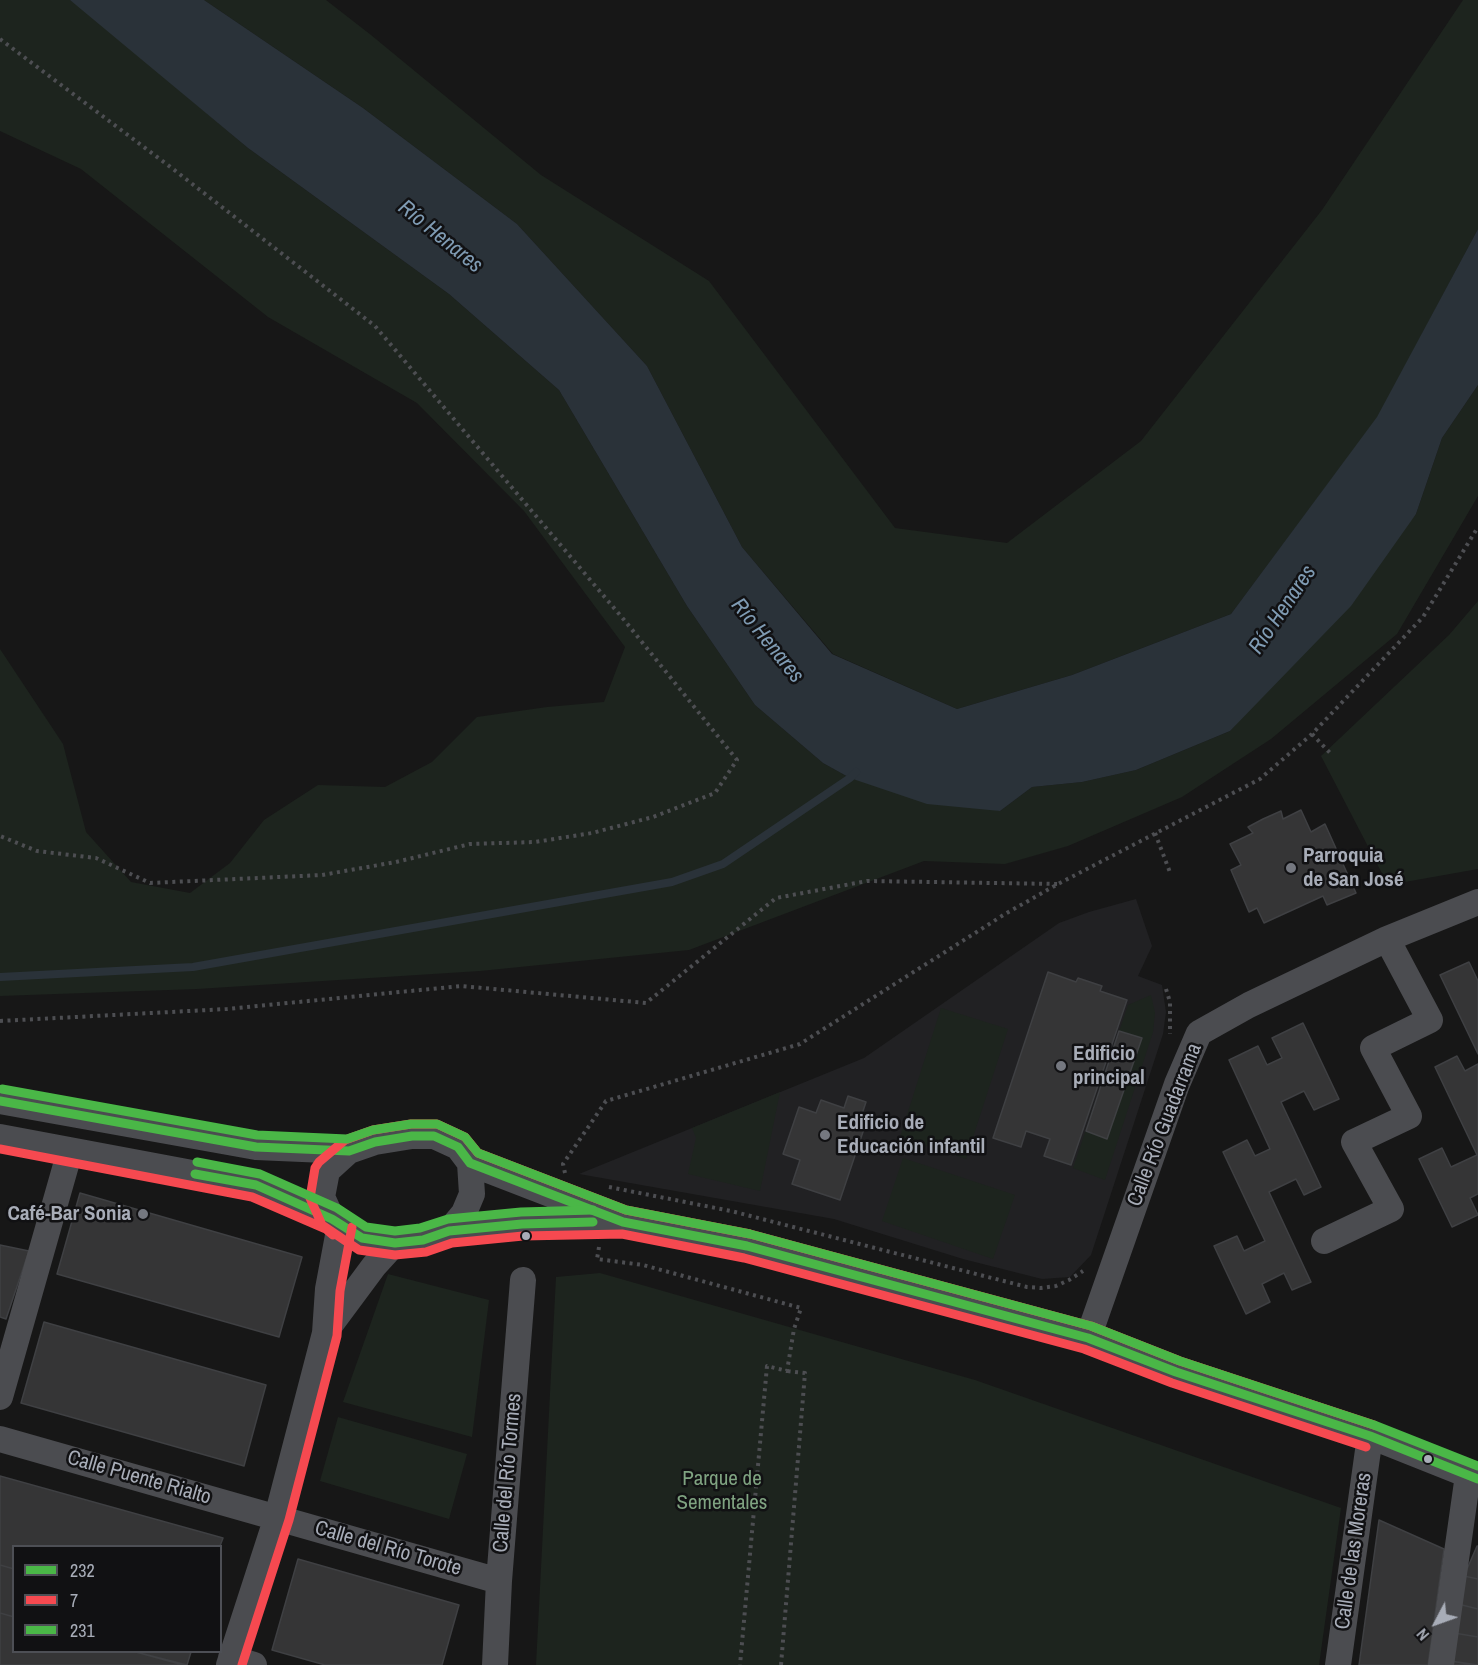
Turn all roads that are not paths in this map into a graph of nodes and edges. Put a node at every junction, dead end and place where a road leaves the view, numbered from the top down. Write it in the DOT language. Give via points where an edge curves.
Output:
graph roads {
  1 [pos="1478,902"];
  2 [pos="1388,939"];
  3 [pos="0,1101"];
  4 [pos="0,1137"];
  5 [pos="70,1151"];
  6 [pos="349,1151"];
  7 [pos="470,1162"];
  8 [pos="610,1220"];
  9 [pos="336,1222"];
  10 [pos="449,1231"];
  11 [pos="1324,1241"];
  12 [pos="394,1243"];
  13 [pos="523,1280"];
  14 [pos="325,1333"];
  15 [pos="1088,1338"];
  16 [pos="7,1343"];
  17 [pos="0,1397"];
  18 [pos="1370,1437"];
  19 [pos="0,1439"];
  20 [pos="1473,1477"];
  21 [pos="278,1517"];
  22 [pos="499,1581"];
  23 [pos="238,1663"];
  24 [pos="495,1665"];
  25 [pos="1338,1665"];
  26 [pos="1441,1665"];
  1 -- 2 [label="street, Calle Río Guadarrama"];
  2 -- 11 [label="street" via="1430,1020 1373,1048 1409,1116 1354,1142 1391,1209"];
  2 -- 15 [label="street, Calle Río Guadarrama" via="1199,1033 1177,1084"];
  3 -- 6 [label="street" via="256,1147"];
  4 -- 5 [label="street"];
  5 -- 9 [label="street" via="256,1185"];
  5 -- 16 [label="street"];
  6 -- 7 [label="street" via="375,1142 434,1136 458,1147"];
  6 -- 9 [label="street" via="327,1171 322,1197"];
  7 -- 8 [label="street"];
  7 -- 10 [label="street" via="472,1194 464,1213"];
  8 -- 10 [label="street"];
  8 -- 15 [label="street" via="747,1246"];
  9 -- 12 [label="street" via="362,1238"];
  9 -- 14 [label="street"];
  10 -- 12 [label="street" via="423,1240"];
  12 -- 14 [label="street"];
  13 -- 22 [label="street, Calle del Río Tormes"];
  14 -- 21 [label="street"];
  15 -- 18 [label="street"];
  16 -- 17 [label="street"];
  18 -- 20 [label="street"];
  18 -- 25 [label="street, Calle de las Moreras"];
  19 -- 21 [label="street, Calle Puente Rialto"];
  20 -- 26 [label="street"];
  21 -- 22 [label="street, Calle del Río Torote"];
  21 -- 23 [label="street"];
  22 -- 24 [label="street, Calle del Río Tormes"];
}
